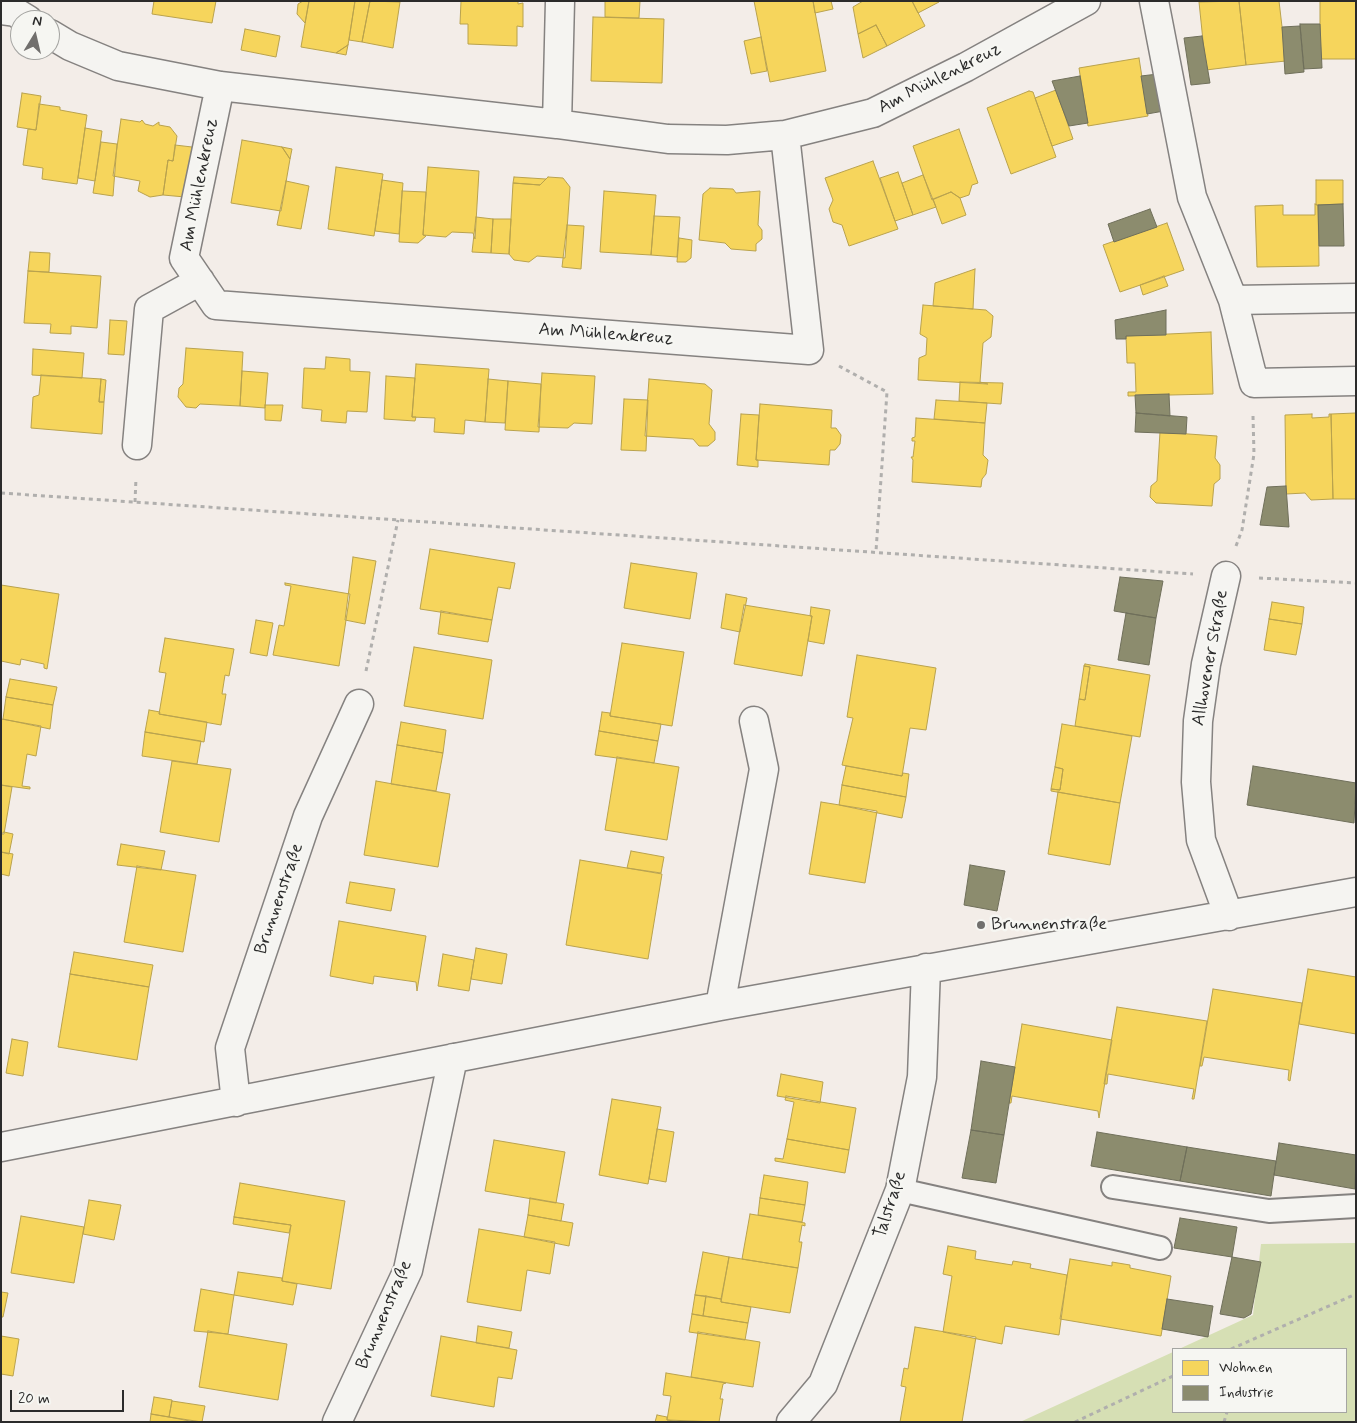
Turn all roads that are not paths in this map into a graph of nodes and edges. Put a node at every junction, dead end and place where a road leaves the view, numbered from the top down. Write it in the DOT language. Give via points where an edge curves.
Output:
graph roads {
  1 [pos="560,1"];
  2 [pos="1086,1"];
  3 [pos="1154,1"];
  4 [pos="60,40"];
  5 [pos="220,86"];
  6 [pos="557,124"];
  7 [pos="785,135"];
  8 [pos="200,280"];
  9 [pos="1356,298"];
  10 [pos="1233,300"];
  11 [pos="1356,381"];
  12 [pos="137,445"];
  13 [pos="1226,576"];
  14 [pos="359,704"];
  15 [pos="754,720"];
  16 [pos="1356,892"];
  17 [pos="1229,916"];
  18 [pos="926,968"];
  19 [pos="720,1006"];
  20 [pos="453,1058"];
  21 [pos="236,1102"];
  22 [pos="1,1147"];
  23 [pos="1113,1188"];
  24 [pos="900,1190"];
  25 [pos="1356,1206"];
  26 [pos="1160,1248"];
  27 [pos="337,1422"];
  28 [pos="791,1422"];
  1 -- 6 [label="street"];
  2 -- 7 [label="street, Am Mühlenkreuz" via="966,67 873,113"];
  3 -- 10 [label="street" via="1192,196"];
  4 -- 5 [label="street, Am Mühlenkreuz" via="118,66"];
  5 -- 6 [label="street, Am Mühlenkreuz"];
  5 -- 8 [label="street, Am Mühlenkreuz" via="184,258"];
  6 -- 7 [label="street, Am Mühlenkreuz" via="668,139 727,140"];
  7 -- 8 [label="street, Am Mühlenkreuz" via="810,350 216,305"];
  8 -- 12 [label="street" via="149,308"];
  9 -- 10 [label="street"];
  10 -- 11 [label="street" via="1254,383"];
  13 -- 17 [label="street, Allhovener Straße" via="1206,664 1198,721 1196,782 1201,840"];
  14 -- 21 [label="street, Brunnenstraße" via="308,816 230,1048"];
  15 -- 19 [label="street" via="764,769"];
  16 -- 17 [label="street"];
  17 -- 18 [label="street"];
  18 -- 19 [label="street"];
  18 -- 24 [label="street, Talstraße" via="922,1077"];
  19 -- 20 [label="street"];
  20 -- 21 [label="street"];
  20 -- 27 [label="street, Brunnenstraße" via="408,1270"];
  21 -- 22 [label="street"];
  23 -- 25 [label="lane" via="1269,1211"];
  24 -- 26 [label="lane"];
  24 -- 28 [label="street, Talstraße" via="823,1384"];
}
